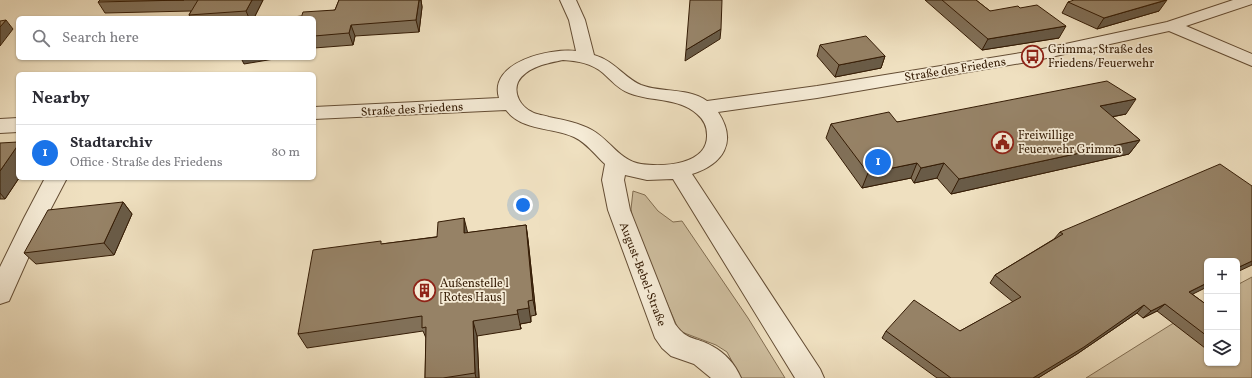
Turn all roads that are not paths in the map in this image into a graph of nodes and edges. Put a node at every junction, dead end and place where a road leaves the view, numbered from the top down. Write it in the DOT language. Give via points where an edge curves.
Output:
graph roads {
  1 [pos="568,0"];
  2 [pos="1248,0"];
  3 [pos="1171,26"];
  4 [pos="586,57"];
  5 [pos="1252,62"];
  6 [pos="510,104"];
  7 [pos="704,108"];
  8 [pos="316,113"];
  9 [pos="16,125"];
  10 [pos="0,126"];
  11 [pos="616,162"];
  12 [pos="679,171"];
  13 [pos="55,180"];
  14 [pos="0,294"];
  15 [pos="726,378"];
  16 [pos="810,378"];
  1 -- 4 [label="street" via="577,20"];
  2 -- 3 [label="street, Straße des Friedens"];
  3 -- 5 [label="street"];
  3 -- 7 [label="street, Straße des Friedens" via="1034,56"];
  4 -- 6 [label="street" via="548,57 519,69 508,84"];
  4 -- 7 [label="street" via="598,61 635,89 680,98"];
  6 -- 8 [label="street, Straße des Friedens"];
  6 -- 11 [label="street" via="526,117 587,136"];
  7 -- 12 [label="street" via="715,122 719,135 716,147 698,164"];
  9 -- 10 [label="street"];
  11 -- 12 [label="street" via="641,172 656,174"];
  11 -- 15 [label="street, August-Bebel-Straße" via="613,180 620,210 664,330 670,340 680,348 702,354 721,369"];
  12 -- 16 [label="street"];
  13 -- 14 [label="street"];
}
